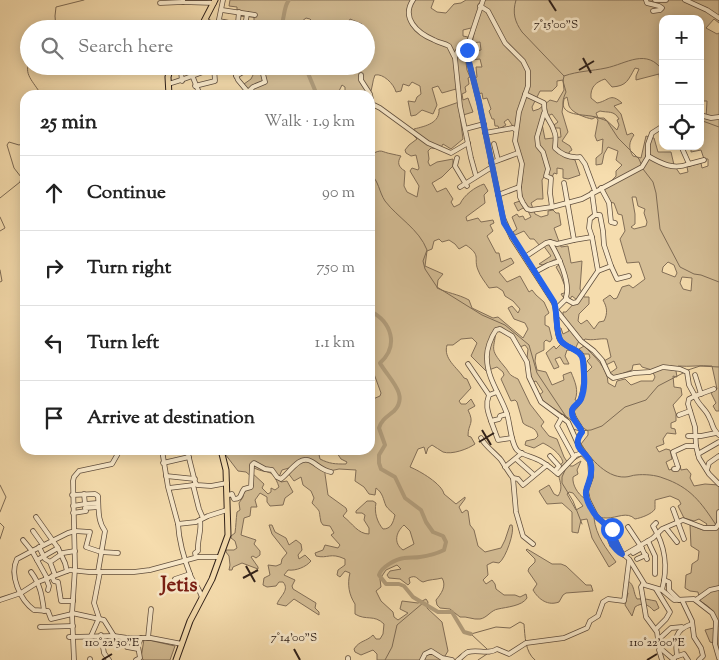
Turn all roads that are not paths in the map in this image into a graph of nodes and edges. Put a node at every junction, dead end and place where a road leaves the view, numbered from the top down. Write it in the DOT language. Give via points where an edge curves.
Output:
graph roads {
  1 [pos="223,0"];
  2 [pos="413,0"];
  3 [pos="483,0"];
  4 [pos="646,0"];
  5 [pos="655,0"];
  6 [pos="666,0"];
  7 [pos="685,0"];
  8 [pos="183,1"];
  9 [pos="215,1"];
  10 [pos="204,2"];
  11 [pos="160,4"];
  12 [pos="480,6"];
  13 [pos="222,10"];
  14 [pos="653,11"];
  15 [pos="239,12"];
  16 [pos="247,14"];
  17 [pos="256,15"];
  18 [pos="719,18"];
  19 [pos="206,20"];
  20 [pos="219,20"];
  21 [pos="238,20"];
  22 [pos="246,20"];
  23 [pos="468,46"];
  24 [pos="454,58"];
  25 [pos="168,75"];
  26 [pos="181,75"];
  27 [pos="195,75"];
  28 [pos="217,75"];
  29 [pos="263,75"];
  30 [pos="362,75"];
  31 [pos="236,76"];
  32 [pos="182,81"];
  33 [pos="168,84"];
  34 [pos="195,86"];
  35 [pos="169,90"];
  36 [pos="197,90"];
  37 [pos="246,90"];
  38 [pos="250,90"];
  39 [pos="368,90"];
  40 [pos="525,94"];
  41 [pos="375,106"];
  42 [pos="544,113"];
  43 [pos="704,116"];
  44 [pos="719,117"];
  45 [pos="484,124"];
  46 [pos="465,129"];
  47 [pos="659,129"];
  48 [pos="516,130"];
  49 [pos="485,133"];
  50 [pos="468,143"];
  51 [pos="494,144"];
  52 [pos="683,150"];
  53 [pos="518,153"];
  54 [pos="648,156"];
  55 [pos="457,158"];
  56 [pos="498,160"];
  57 [pos="704,160"];
  58 [pos="689,164"];
  59 [pos="491,165"];
  60 [pos="476,176"];
  61 [pos="564,183"];
  62 [pos="466,184"];
  63 [pos="460,186"];
  64 [pos="519,187"];
  65 [pos="602,188"];
  66 [pos="593,192"];
  67 [pos="498,195"];
  68 [pos="568,203"];
  69 [pos="552,207"];
  70 [pos="595,215"];
  71 [pos="615,223"];
  72 [pos="603,234"];
  73 [pos="592,236"];
  74 [pos="574,240"];
  75 [pos="550,242"];
  76 [pos="608,254"];
  77 [pos="525,257"];
  78 [pos="596,259"];
  79 [pos="560,261"];
  80 [pos="611,266"];
  81 [pos="598,270"];
  82 [pos="535,272"];
  83 [pos="629,276"];
  84 [pos="567,300"];
  85 [pos="557,310"];
  86 [pos="468,364"];
  87 [pos="695,375"];
  88 [pos="693,381"];
  89 [pos="714,389"];
  90 [pos="497,392"];
  91 [pos="701,394"];
  92 [pos="489,395"];
  93 [pos="695,396"];
  94 [pos="690,411"];
  95 [pos="507,414"];
  96 [pos="678,416"];
  97 [pos="562,417"];
  98 [pos="491,421"];
  99 [pos="580,434"];
  100 [pos="718,434"];
  101 [pos="688,436"];
  102 [pos="696,436"];
  103 [pos="481,438"];
  104 [pos="512,438"];
  105 [pos="497,440"];
  106 [pos="719,442"];
  107 [pos="488,446"];
  108 [pos="696,446"];
  109 [pos="522,453"];
  110 [pos="583,454"];
  111 [pos="698,454"];
  112 [pos="117,455"];
  113 [pos="163,455"];
  114 [pos="223,455"];
  115 [pos="550,456"];
  116 [pos="719,456"];
  117 [pos="189,457"];
  118 [pos="574,457"];
  119 [pos="516,459"];
  120 [pos="164,463"];
  121 [pos="547,465"];
  122 [pos="505,466"];
  123 [pos="674,469"];
  124 [pos="707,470"];
  125 [pos="331,472"];
  126 [pos="555,472"];
  127 [pos="534,475"];
  128 [pos="718,475"];
  129 [pos="166,476"];
  130 [pos="513,478"];
  131 [pos="714,480"];
  132 [pos="194,482"];
  133 [pos="227,483"];
  134 [pos="719,484"];
  135 [pos="169,488"];
  136 [pos="72,494"];
  137 [pos="84,494"];
  138 [pos="228,494"];
  139 [pos="98,505"];
  140 [pos="73,506"];
  141 [pos="84,506"];
  142 [pos="228,509"];
  143 [pos="672,509"];
  144 [pos="719,512"];
  145 [pos="73,513"];
  146 [pos="36,517"];
  147 [pos="202,519"];
  148 [pos="656,523"];
  149 [pos="678,523"];
  150 [pos="178,524"];
  151 [pos="718,525"];
  152 [pos="628,527"];
  153 [pos="611,528"];
  154 [pos="666,528"];
  155 [pos="33,531"];
  156 [pos="74,531"];
  157 [pos="658,533"];
  158 [pos="38,539"];
  159 [pos="684,539"];
  160 [pos="23,540"];
  161 [pos="53,540"];
  162 [pos="648,541"];
  163 [pos="677,542"];
  164 [pos="533,544"];
  165 [pos="28,546"];
  166 [pos="41,546"];
  167 [pos="641,546"];
  168 [pos="58,548"];
  169 [pos="32,551"];
  170 [pos="75,551"];
  171 [pos="101,552"];
  172 [pos="118,553"];
  173 [pos="633,553"];
  174 [pos="61,554"];
  175 [pos="623,555"];
  176 [pos="44,556"];
  177 [pos="196,557"];
  178 [pos="220,557"];
  179 [pos="629,559"];
  180 [pos="637,559"];
  181 [pos="37,560"];
  182 [pos="185,560"];
  183 [pos="50,562"];
  184 [pos="75,570"];
  185 [pos="67,571"];
  186 [pos="31,572"];
  187 [pos="99,572"];
  188 [pos="190,574"];
  189 [pos="655,574"];
  190 [pos="54,575"];
  191 [pos="47,578"];
  192 [pos="175,579"];
  193 [pos="664,580"];
  194 [pos="38,582"];
  195 [pos="643,584"];
  196 [pos="719,588"];
  197 [pos="656,589"];
  198 [pos="48,590"];
  199 [pos="662,590"];
  200 [pos="21,594"];
  201 [pos="202,598"];
  202 [pos="0,600"];
  203 [pos="681,600"];
  204 [pos="696,600"];
  205 [pos="73,601"];
  206 [pos="151,608"];
  207 [pos="44,611"];
  208 [pos="72,614"];
  209 [pos="99,618"];
  210 [pos="692,624"];
  211 [pos="73,626"];
  212 [pos="684,626"];
  213 [pos="40,627"];
  214 [pos="656,629"];
  215 [pos="88,635"];
  216 [pos="101,635"];
  217 [pos="114,636"];
  218 [pos="71,637"];
  219 [pos="128,638"];
  220 [pos="140,638"];
  221 [pos="148,638"];
  222 [pos="658,638"];
  223 [pos="182,644"];
  224 [pos="659,647"];
  225 [pos="138,649"];
  226 [pos="674,658"];
  227 [pos="719,658"];
  228 [pos="139,659"];
  229 [pos="74,660"];
  230 [pos="109,660"];
  231 [pos="176,660"];
  232 [pos="422,660"];
  233 [pos="452,660"];
  234 [pos="458,660"];
  235 [pos="662,660"];
  236 [pos="688,660"];
  237 [pos="699,660"];
  1 -- 13 [label="street"];
  2 -- 24 [label="street" via="408,15 412,24 427,37 449,46"];
  3 -- 12 [label="street"];
  4 -- 14 [label="street" via="662,8"];
  5 -- 6 [label="street"];
  7 -- 18 [label="street"];
  8 -- 10 [label="street"];
  8 -- 11 [label="street"];
  9 -- 10 [label="street"];
  9 -- 19 [label="main road"];
  12 -- 23 [label="street"];
  12 -- 40 [label="street" via="488,12 505,43 525,64 529,77"];
  13 -- 15 [label="street"];
  13 -- 20 [label="street"];
  15 -- 16 [label="street"];
  15 -- 21 [label="street"];
  16 -- 17 [label="street"];
  16 -- 22 [label="street"];
  23 -- 24 [label="street" via="457,51"];
  23 -- 45 [label="street"];
  24 -- 46 [label="street"];
  25 -- 33 [label="main road"];
  26 -- 32 [label="street"];
  27 -- 32 [label="street"];
  27 -- 34 [label="street"];
  28 -- 34 [label="street" via="215,81"];
  29 -- 38 [label="street" via="265,82"];
  30 -- 39 [label="street" via="361,80"];
  31 -- 37 [label="street"];
  32 -- 33 [label="street"];
  33 -- 35 [label="main road"];
  34 -- 36 [label="street"];
  40 -- 42 [label="street" via="544,102"];
  40 -- 48 [label="street"];
  41 -- 50 [label="street" via="428,144 451,153"];
  42 -- 66 [label="street" via="554,129 555,148 571,158 580,157"];
  42 -- 69 [label="street" via="537,137 548,169 546,176 551,178"];
  43 -- 44 [label="street"];
  45 -- 46 [label="street"];
  45 -- 49 [label="street"];
  46 -- 50 [label="street"];
  47 -- 54 [label="street" via="652,133"];
  48 -- 49 [label="street"];
  48 -- 53 [label="street"];
  49 -- 59 [label="street"];
  50 -- 60 [label="street"];
  51 -- 56 [label="street"];
  52 -- 58 [label="street"];
  53 -- 56 [label="street"];
  53 -- 64 [label="street" via="522,164"];
  54 -- 58 [label="street" via="679,168"];
  54 -- 65 [label="street" via="642,167"];
  55 -- 62 [label="street" via="455,165"];
  56 -- 59 [label="street"];
  57 -- 58 [label="street"];
  59 -- 60 [label="street"];
  59 -- 67 [label="street"];
  60 -- 62 [label="street"];
  61 -- 68 [label="street"];
  62 -- 63 [label="street"];
  64 -- 67 [label="street"];
  64 -- 69 [label="street" via="527,209"];
  65 -- 66 [label="street"];
  65 -- 71 [label="street" via="611,222"];
  66 -- 68 [label="street"];
  66 -- 70 [label="street"];
  67 -- 77 [label="street" via="506,228"];
  68 -- 69 [label="street"];
  68 -- 74 [label="street"];
  70 -- 72 [label="street" via="600,215"];
  70 -- 73 [label="street" via="589,220"];
  72 -- 73 [label="street"];
  72 -- 76 [label="street"];
  73 -- 74 [label="street"];
  73 -- 78 [label="street"];
  74 -- 75 [label="street" via="557,244"];
  75 -- 77 [label="street"];
  75 -- 79 [label="street"];
  76 -- 78 [label="street"];
  76 -- 80 [label="street"];
  77 -- 82 [label="street"];
  78 -- 81 [label="street"];
  79 -- 82 [label="street"];
  79 -- 84 [label="street"];
  80 -- 81 [label="street"];
  80 -- 83 [label="street" via="617,279"];
  81 -- 84 [label="street" via="578,302"];
  82 -- 85 [label="street"];
  84 -- 85 [label="street"];
  85 -- 88 [label="street" via="581,342 602,360 613,378 663,367 686,371"];
  85 -- 99 [label="street" via="559,339 583,358 585,382 580,401 572,410"];
  86 -- 92 [label="street"];
  87 -- 88 [label="street"];
  88 -- 91 [label="street"];
  88 -- 93 [label="street"];
  89 -- 91 [label="street"];
  90 -- 92 [label="street"];
  90 -- 95 [label="street"];
  90 -- 97 [label="street" via="486,358 498,328 513,338 527,362 529,377 541,402"];
  91 -- 93 [label="street"];
  92 -- 98 [label="street" via="487,406"];
  93 -- 94 [label="street" via="688,402"];
  93 -- 100 [label="street"];
  94 -- 96 [label="street"];
  94 -- 102 [label="street"];
  95 -- 98 [label="street"];
  95 -- 104 [label="street"];
  97 -- 99 [label="street"];
  97 -- 118 [label="street" via="557,426"];
  98 -- 105 [label="street"];
  99 -- 110 [label="street" via="578,444"];
  100 -- 102 [label="street"];
  101 -- 102 [label="street"];
  102 -- 108 [label="street"];
  103 -- 107 [label="street"];
  104 -- 105 [label="street"];
  104 -- 109 [label="street" via="516,449"];
  105 -- 107 [label="street"];
  106 -- 111 [label="street"];
  107 -- 122 [label="street"];
  108 -- 111 [label="street"];
  108 -- 123 [label="street" via="686,446 673,452 678,467"];
  109 -- 119 [label="street"];
  109 -- 121 [label="street"];
  110 -- 118 [label="street"];
  110 -- 175 [label="street" via="591,466 592,477 586,491 588,500 596,516 604,523 612,545"];
  111 -- 124 [label="street"];
  112 -- 136 [label="street" via="112,464 78,472 74,477"];
  113 -- 120 [label="street"];
  114 -- 133 [label="main road"];
  115 -- 126 [label="street" via="559,466"];
  116 -- 124 [label="street" via="709,463"];
  117 -- 120 [label="street"];
  117 -- 132 [label="street"];
  118 -- 126 [label="street" via="559,474"];
  119 -- 122 [label="street"];
  119 -- 127 [label="street"];
  120 -- 129 [label="street"];
  121 -- 126 [label="street"];
  121 -- 127 [label="street"];
  122 -- 130 [label="street"];
  124 -- 131 [label="street"];
  125 -- 138 [label="street" via="306,459 281,479 272,470 254,463 250,488 244,488 238,499"];
  127 -- 130 [label="street" via="523,485"];
  128 -- 131 [label="street"];
  129 -- 132 [label="street"];
  129 -- 135 [label="street"];
  130 -- 164 [label="street" via="517,516 523,536"];
  131 -- 134 [label="street"];
  132 -- 133 [label="street" via="200,486"];
  132 -- 135 [label="street"];
  132 -- 147 [label="street"];
  133 -- 138 [label="main road"];
  135 -- 150 [label="street"];
  136 -- 137 [label="street"];
  136 -- 140 [label="street"];
  137 -- 139 [label="street" via="96,494"];
  137 -- 141 [label="street"];
  138 -- 142 [label="main road"];
  139 -- 141 [label="street"];
  139 -- 171 [label="street" via="101,526 105,531"];
  140 -- 141 [label="street"];
  140 -- 145 [label="street"];
  141 -- 145 [label="street" via="86,511"];
  142 -- 147 [label="street"];
  142 -- 178 [label="main road" via="228,535"];
  143 -- 149 [label="street"];
  144 -- 151 [label="street"];
  145 -- 156 [label="street"];
  146 -- 161 [label="street"];
  147 -- 150 [label="street"];
  147 -- 177 [label="street"];
  148 -- 157 [label="street" via="653,525"];
  149 -- 151 [label="street" via="686,520 704,528"];
  149 -- 154 [label="street"];
  149 -- 159 [label="street"];
  150 -- 182 [label="street"];
  152 -- 167 [label="street"];
  153 -- 175 [label="street"];
  154 -- 157 [label="street"];
  154 -- 163 [label="street"];
  155 -- 158 [label="street"];
  156 -- 161 [label="street"];
  156 -- 170 [label="street"];
  156 -- 171 [label="street" via="90,532 86,547"];
  157 -- 162 [label="street"];
  157 -- 193 [label="street" via="665,560"];
  158 -- 165 [label="street"];
  158 -- 166 [label="street"];
  160 -- 165 [label="street"];
  161 -- 166 [label="street"];
  161 -- 168 [label="street"];
  162 -- 167 [label="street"];
  162 -- 189 [label="street" via="655,556"];
  165 -- 169 [label="street"];
  166 -- 169 [label="street"];
  166 -- 176 [label="street"];
  167 -- 173 [label="street"];
  167 -- 175 [label="street"];
  167 -- 180 [label="street" via="646,557"];
  168 -- 174 [label="street"];
  168 -- 176 [label="street"];
  169 -- 181 [label="street"];
  169 -- 200 [label="street" via="16,562 16,581"];
  170 -- 174 [label="street"];
  170 -- 184 [label="street"];
  171 -- 172 [label="street"];
  171 -- 187 [label="street"];
  174 -- 183 [label="street"];
  174 -- 185 [label="street"];
  175 -- 179 [label="street"];
  176 -- 181 [label="street"];
  176 -- 183 [label="street"];
  177 -- 178 [label="street"];
  177 -- 182 [label="street"];
  178 -- 201 [label="main road"];
  179 -- 195 [label="street"];
  179 -- 234 [label="street" via="624,601 608,599 603,602 598,616 590,621 587,628 564,638 526,643 508,654 497,649 468,652"];
  181 -- 191 [label="street"];
  182 -- 187 [label="street" via="150,570"];
  182 -- 188 [label="street"];
  183 -- 190 [label="street"];
  184 -- 185 [label="street"];
  184 -- 187 [label="street"];
  184 -- 205 [label="street"];
  185 -- 190 [label="street"];
  186 -- 194 [label="street"];
  187 -- 209 [label="street" via="94,603"];
  188 -- 192 [label="street"];
  188 -- 201 [label="street"];
  190 -- 191 [label="street"];
  190 -- 205 [label="street" via="61,601"];
  191 -- 194 [label="street"];
  191 -- 198 [label="street"];
  193 -- 199 [label="street"];
  193 -- 203 [label="street" via="668,581 669,590"];
  194 -- 200 [label="street"];
  194 -- 207 [label="street"];
  195 -- 197 [label="street"];
  195 -- 214 [label="street" via="646,617"];
  196 -- 204 [label="street"];
  197 -- 199 [label="street"];
  197 -- 214 [label="street" via="670,612"];
  199 -- 203 [label="street" via="672,599"];
  200 -- 202 [label="street"];
  200 -- 207 [label="street" via="31,609"];
  201 -- 223 [label="main road"];
  203 -- 204 [label="street"];
  203 -- 210 [label="street"];
  204 -- 227 [label="street" via="715,618"];
  205 -- 208 [label="street"];
  206 -- 221 [label="street"];
  207 -- 208 [label="street" via="49,612 51,619"];
  208 -- 209 [label="street"];
  208 -- 211 [label="street"];
  209 -- 215 [label="street"];
  209 -- 217 [label="street" via="105,621"];
  210 -- 212 [label="street"];
  210 -- 237 [label="street" via="694,637 703,654"];
  211 -- 213 [label="street"];
  211 -- 218 [label="street"];
  212 -- 222 [label="street" via="671,628"];
  212 -- 226 [label="street" via="677,633"];
  214 -- 222 [label="street"];
  215 -- 216 [label="street"];
  215 -- 218 [label="street"];
  216 -- 217 [label="street"];
  216 -- 230 [label="street" via="103,650"];
  217 -- 219 [label="street"];
  218 -- 229 [label="street"];
  219 -- 220 [label="street"];
  219 -- 225 [label="street" via="127,647"];
  220 -- 221 [label="street"];
  220 -- 225 [label="street"];
  221 -- 223 [label="street"];
  222 -- 224 [label="street"];
  223 -- 231 [label="main road"];
  224 -- 226 [label="street"];
  224 -- 235 [label="street"];
  225 -- 228 [label="street"];
  226 -- 236 [label="street" via="684,654"];
  232 -- 233 [label="street" via="431,651"];
}
